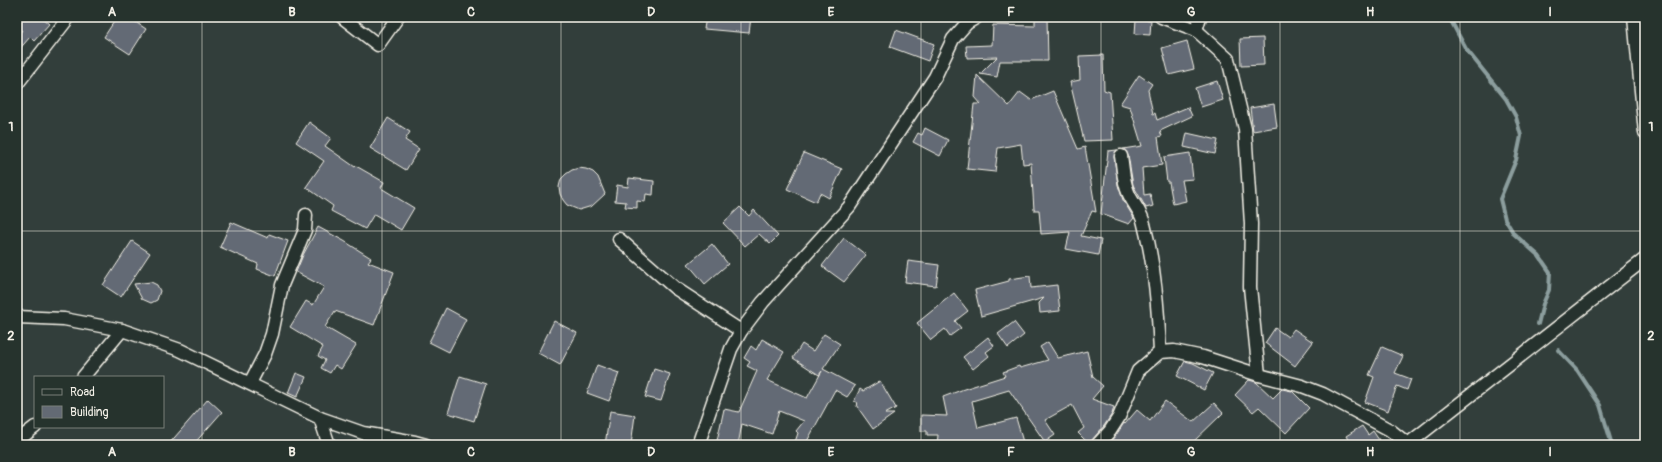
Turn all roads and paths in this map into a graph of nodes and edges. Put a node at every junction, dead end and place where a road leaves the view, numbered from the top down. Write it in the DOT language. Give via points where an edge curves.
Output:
graph roads {
  1 [pos="69,17"];
  2 [pos="342,17"];
  3 [pos="398,17"];
  4 [pos="1161,17"];
  5 [pos="1200,17"];
  6 [pos="1634,17"];
  7 [pos="969,19"];
  8 [pos="1196,30"];
  9 [pos="17,84"];
  10 [pos="1645,133"];
  11 [pos="1121,156"];
  12 [pos="306,215"];
  13 [pos="619,239"];
  14 [pos="1645,259"];
  15 [pos="17,317"];
  16 [pos="122,330"];
  17 [pos="741,331"];
  18 [pos="1160,352"];
  19 [pos="1259,375"];
  20 [pos="84,376"];
  21 [pos="250,383"];
  22 [pos="320,418"];
  23 [pos="34,428"];
  24 [pos="17,441"];
  25 [pos="1408,444"];
  26 [pos="329,445"];
  27 [pos="426,445"];
  28 [pos="698,445"];
  29 [pos="1097,445"];
  1 -- 9 [label="street"];
  2 -- 3 [label="street" via="378,45"];
  4 -- 8 [label="street"];
  5 -- 8 [label="street"];
  6 -- 10 [label="street"];
  7 -- 17 [label="street" via="953,39 935,77 849,207 763,302"];
  8 -- 19 [label="street" via="1228,60 1245,129 1251,224 1250,287"];
  11 -- 18 [label="street" via="1126,190 1142,216 1154,269"];
  12 -- 21 [label="street" via="305,230 282,285 272,334"];
  13 -- 17 [label="street" via="675,288"];
  14 -- 25 [label="street"];
  15 -- 16 [label="street" via="64,319"];
  16 -- 20 [label="street"];
  16 -- 21 [label="street" via="180,350"];
  17 -- 28 [label="street" via="731,349"];
  18 -- 19 [label="street" via="1174,351 1203,357"];
  18 -- 29 [label="street" via="1138,372 1119,417"];
  19 -- 25 [label="street" via="1323,394 1390,430"];
  21 -- 22 [label="street"];
  22 -- 26 [label="street"];
  22 -- 27 [label="street" via="363,433"];
  23 -- 24 [label="street"];
}
